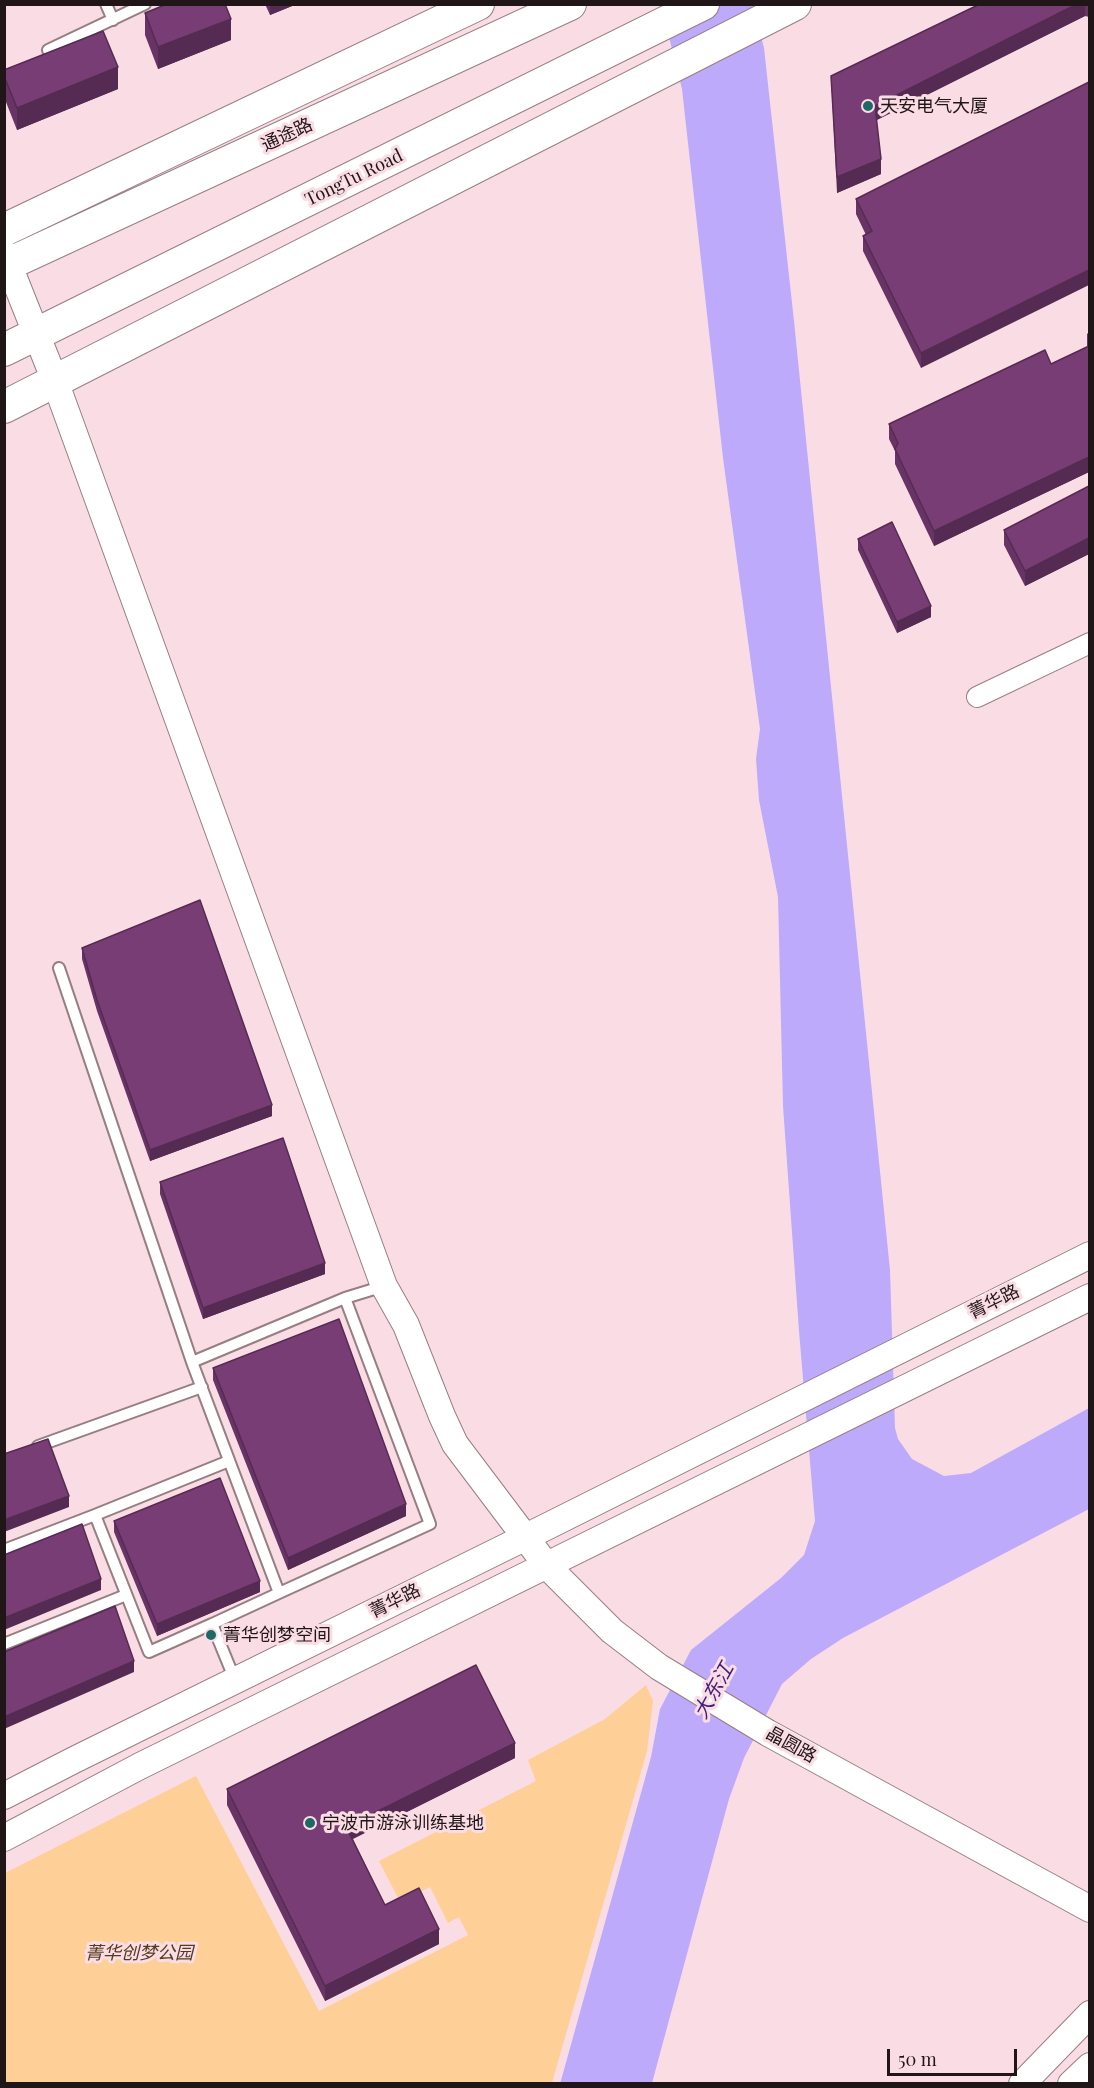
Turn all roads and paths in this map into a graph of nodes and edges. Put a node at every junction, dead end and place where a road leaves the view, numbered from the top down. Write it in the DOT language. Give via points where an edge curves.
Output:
graph roads {
  1 [pos="106,4"];
  2 [pos="145,4"];
  3 [pos="478,4"];
  4 [pos="570,4"];
  5 [pos="703,4"];
  6 [pos="795,4"];
  7 [pos="113,20"];
  8 [pos="48,50"];
  9 [pos="4,230"];
  10 [pos="6,261"];
  11 [pos="36,333"];
  12 [pos="4,350"];
  13 [pos="55,381"];
  14 [pos="4,407"];
  15 [pos="1089,643"];
  16 [pos="977,697"];
  17 [pos="59,968"];
  18 [pos="1089,1255"];
  19 [pos="384,1286"];
  20 [pos="345,1298"];
  21 [pos="1089,1298"];
  22 [pos="192,1362"];
  23 [pos="202,1387"];
  24 [pos="26,1450"];
  25 [pos="229,1461"];
  26 [pos="95,1515"];
  27 [pos="526,1537"];
  28 [pos="4,1550"];
  29 [pos="547,1566"];
  30 [pos="279,1593"];
  31 [pos="126,1595"];
  32 [pos="212,1624"];
  33 [pos="4,1644"];
  34 [pos="235,1680"];
  35 [pos="4,1796"];
  36 [pos="4,1838"];
  37 [pos="1089,1909"];
  38 [pos="1089,2014"];
  39 [pos="1089,2066"];
  40 [pos="1022,2084"];
  41 [pos="1071,2084"];
  1 -- 7 [label="lane"];
  2 -- 7 [label="lane"];
  3 -- 9 [label="main road"];
  4 -- 10 [label="main road, 通途路"];
  5 -- 11 [label="main road, TongTu Road"];
  6 -- 13 [label="main road"];
  7 -- 8 [label="lane"];
  10 -- 11 [label="street, 晶圆路"];
  11 -- 12 [label="main road, TongTu Road"];
  11 -- 13 [label="street, 晶圆路"];
  13 -- 14 [label="main road"];
  13 -- 19 [label="street, 晶圆路"];
  15 -- 16 [label="street"];
  17 -- 22 [label="lane"];
  18 -- 27 [label="street, 菁华路"];
  19 -- 20 [label="lane"];
  19 -- 27 [label="street, 晶圆路" via="406,1325 455,1444"];
  20 -- 22 [label="lane"];
  20 -- 30 [label="lane" via="430,1524"];
  21 -- 29 [label="street, 菁华路"];
  22 -- 23 [label="lane"];
  23 -- 24 [label="lane"];
  23 -- 25 [label="lane"];
  25 -- 26 [label="lane"];
  25 -- 30 [label="lane"];
  26 -- 28 [label="lane"];
  26 -- 31 [label="lane"];
  27 -- 29 [label="street, 晶圆路"];
  27 -- 34 [label="street, 菁华路"];
  29 -- 36 [label="street, 菁华路" via="140,1766"];
  29 -- 37 [label="street, 晶圆路" via="612,1631 659,1667 768,1733"];
  30 -- 32 [label="lane"];
  31 -- 32 [label="lane" via="149,1652"];
  31 -- 33 [label="lane"];
  32 -- 34 [label="lane"];
  34 -- 35 [label="street, 菁华路"];
  38 -- 40 [label="street"];
  39 -- 41 [label="street"];
}
